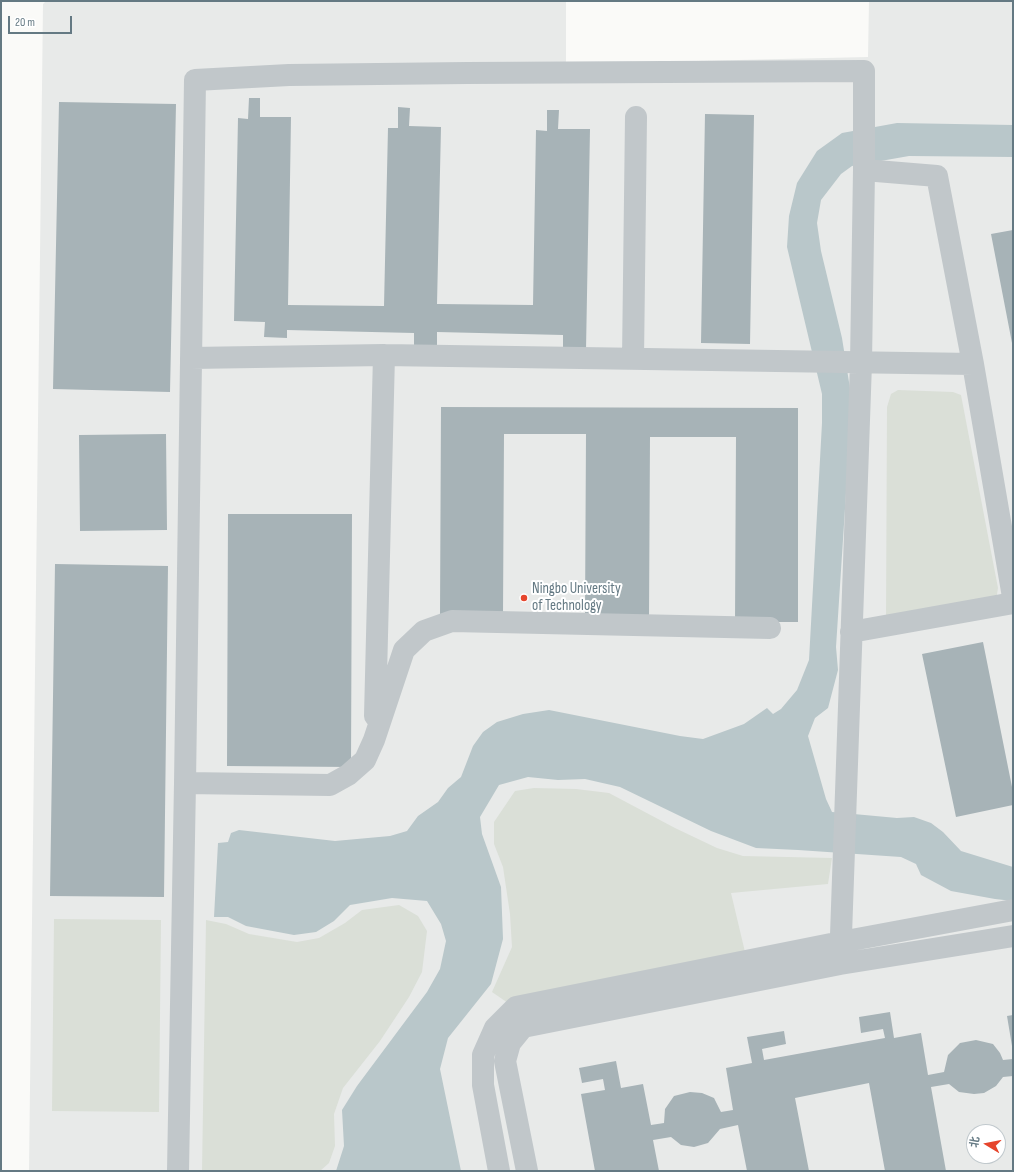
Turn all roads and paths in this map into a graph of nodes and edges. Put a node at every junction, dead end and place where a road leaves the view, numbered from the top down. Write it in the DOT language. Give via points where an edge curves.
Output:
graph roads {
  1 [pos="636,116"];
  2 [pos="864,170"];
  3 [pos="384,355"];
  4 [pos="191,358"];
  5 [pos="633,359"];
  6 [pos="861,363"];
  7 [pos="973,364"];
  8 [pos="1013,597"];
  9 [pos="1013,603"];
  10 [pos="770,628"];
  11 [pos="851,632"];
  12 [pos="374,740"];
  13 [pos="185,783"];
  14 [pos="1013,910"];
  15 [pos="1013,936"];
  16 [pos="841,942"];
  17 [pos="840,964"];
  18 [pos="178,1171"];
  19 [pos="499,1171"];
  20 [pos="527,1171"];
  1 -- 5 [label="lane"];
  2 -- 4 [label="lane" via="864,71 289,75 195,80"];
  2 -- 6 [label="lane"];
  2 -- 7 [label="lane" via="937,176"];
  3 -- 4 [label="lane"];
  3 -- 5 [label="lane"];
  3 -- 12 [label="lane"];
  4 -- 13 [label="lane"];
  5 -- 6 [label="lane"];
  6 -- 7 [label="lane"];
  6 -- 11 [label="lane"];
  7 -- 8 [label="lane"];
  9 -- 11 [label="lane"];
  10 -- 12 [label="lane" via="452,621 424,631 404,650"];
  11 -- 16 [label="lane"];
  12 -- 13 [label="lane" via="365,760 348,775 330,785"];
  13 -- 18 [label="lane"];
  14 -- 16 [label="lane"];
  15 -- 17 [label="lane"];
  16 -- 17 [label="lane"];
  16 -- 19 [label="lane" via="516,1007 495,1028 483,1055 483,1085"];
  17 -- 20 [label="lane" via="523,1026 510,1042 505,1061"];
}
